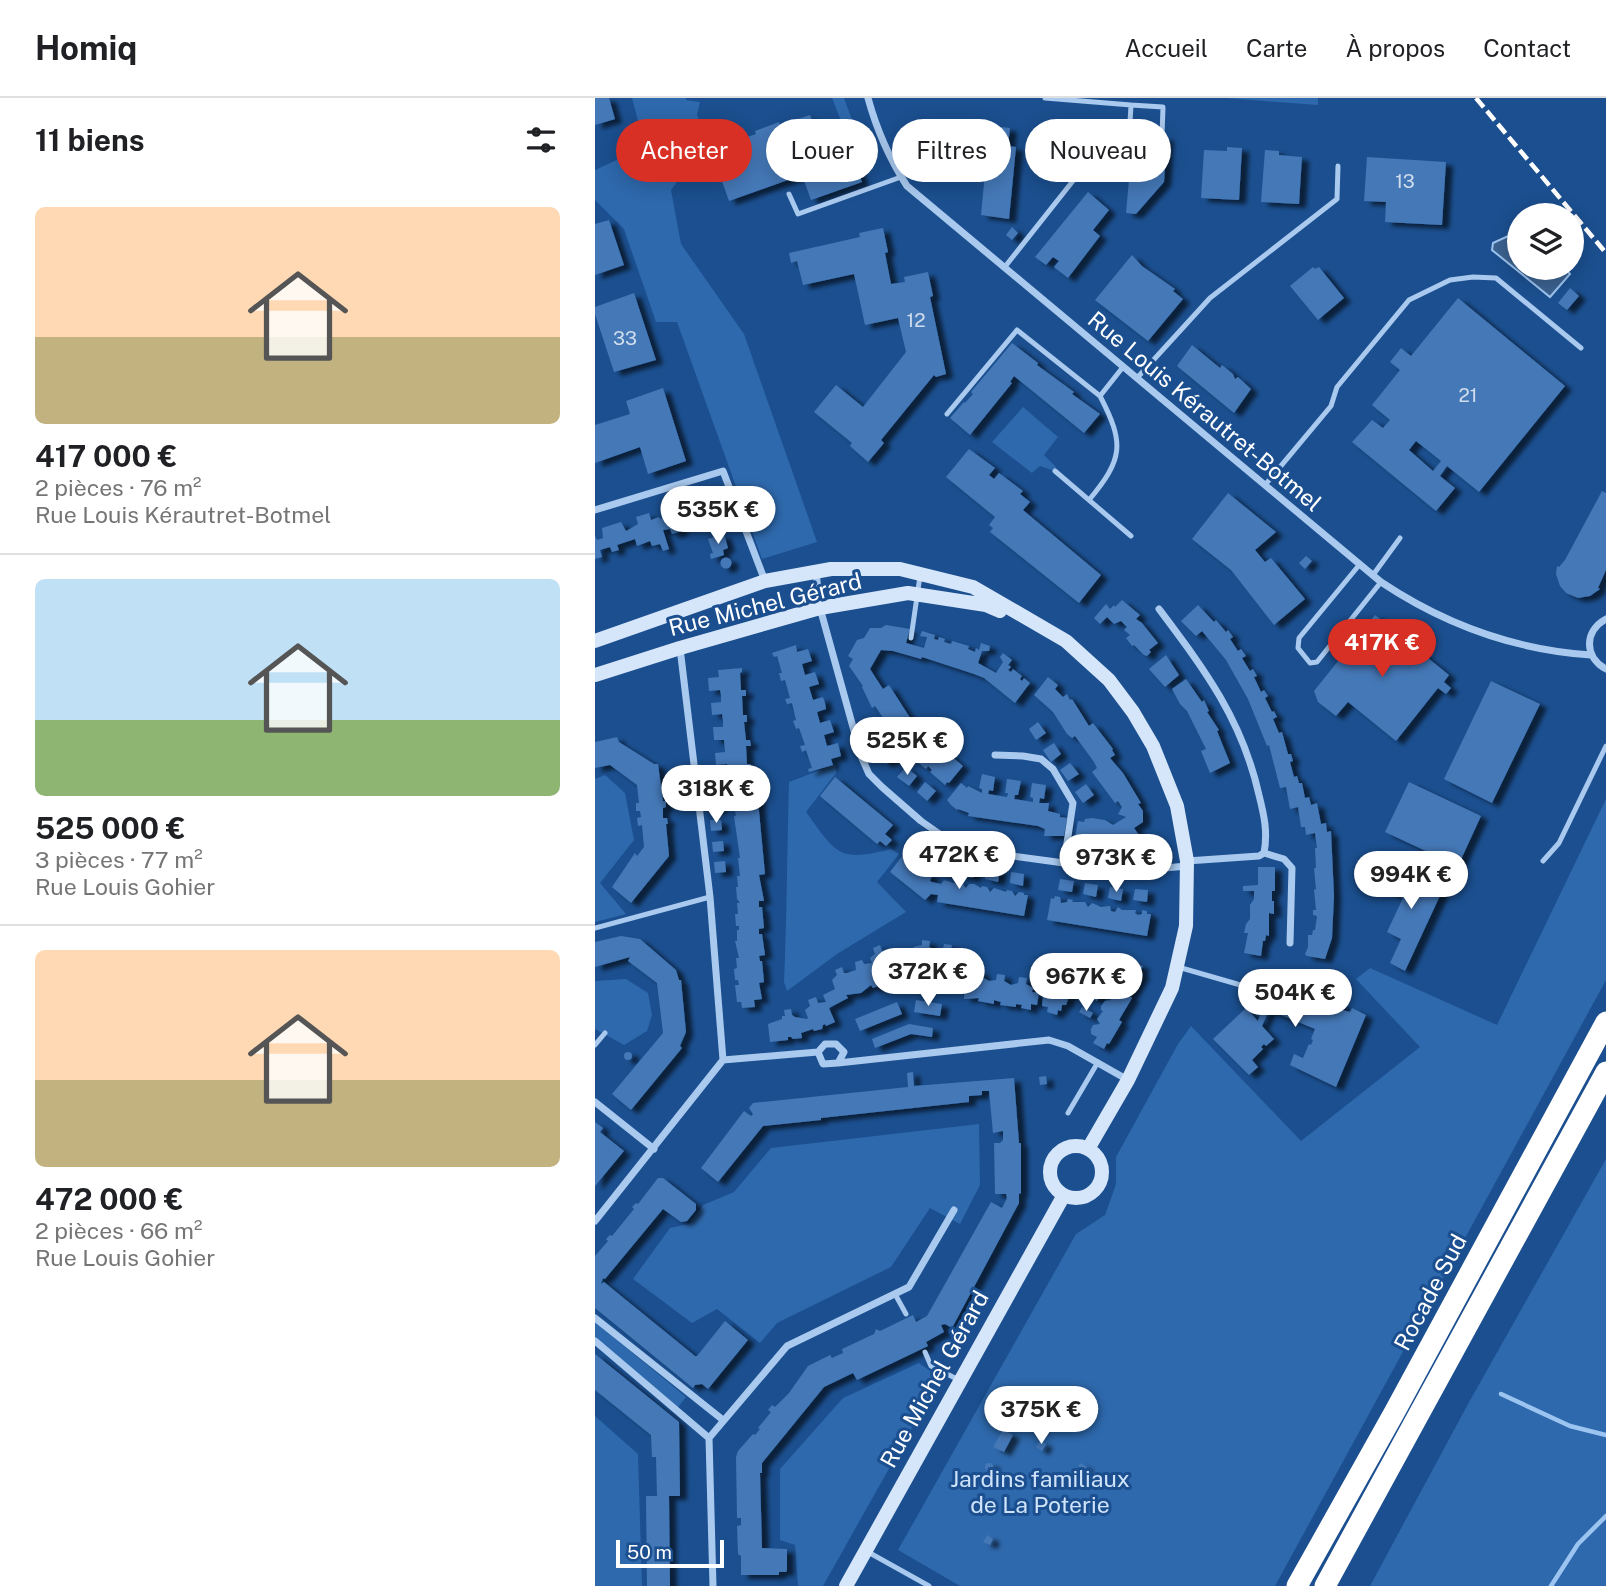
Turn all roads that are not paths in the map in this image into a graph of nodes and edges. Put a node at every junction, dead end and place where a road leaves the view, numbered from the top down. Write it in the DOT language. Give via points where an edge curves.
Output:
graph roads {
  1 [pos="868,98"];
  2 [pos="1045,98"];
  3 [pos="1131,105"];
  4 [pos="1163,119"];
  5 [pos="892,163"];
  6 [pos="1338,166"];
  7 [pos="892,180"];
  8 [pos="904,182"];
  9 [pos="789,194"];
  10 [pos="1004,268"];
  11 [pos="1581,348"];
  12 [pos="1123,367"];
  13 [pos="1137,378"];
  14 [pos="1100,396"];
  15 [pos="947,414"];
  16 [pos="1055,471"];
  17 [pos="1265,485"];
  18 [pos="1089,500"];
  19 [pos="595,510"];
  20 [pos="1131,536"];
  21 [pos="1400,538"];
  22 [pos="1360,564"];
  23 [pos="816,572"];
  24 [pos="921,574"];
  25 [pos="1373,575"];
  26 [pos="765,581"];
  27 [pos="1381,582"];
  28 [pos="918,595"];
  29 [pos="820,608"];
  30 [pos="1159,609"];
  31 [pos="1606,619"];
  32 [pos="911,638"];
  33 [pos="595,641"];
  34 [pos="1066,641"];
  35 [pos="680,648"];
  36 [pos="1591,655"];
  37 [pos="1606,669"];
  38 [pos="595,675"];
  39 [pos="1606,746"];
  40 [pos="995,755"];
  41 [pos="1263,853"];
  42 [pos="1543,861"];
  43 [pos="1064,863"];
  44 [pos="1187,863"];
  45 [pos="710,897"];
  46 [pos="595,928"];
  47 [pos="1290,943"];
  48 [pos="1178,967"];
  49 [pos="1244,986"];
  50 [pos="1606,1022"];
  51 [pos="605,1033"];
  52 [pos="595,1045"];
  53 [pos="818,1052"];
  54 [pos="723,1059"];
  55 [pos="1098,1062"];
  56 [pos="838,1063"];
  57 [pos="1606,1072"];
  58 [pos="1128,1080"];
  59 [pos="595,1102"];
  60 [pos="1068,1113"];
  61 [pos="654,1149"];
  62 [pos="1087,1149"];
  63 [pos="1064,1195"];
  64 [pos="954,1210"];
  65 [pos="595,1221"];
  66 [pos="895,1294"];
  67 [pos="906,1314"];
  68 [pos="595,1318"];
  69 [pos="595,1341"];
  70 [pos="925,1352"];
  71 [pos="959,1380"];
  72 [pos="723,1420"];
  73 [pos="709,1438"];
  74 [pos="866,1550"];
  75 [pos="713,1586"];
  76 [pos="846,1586"];
  77 [pos="929,1586"];
  78 [pos="1297,1586"];
  79 [pos="1325,1586"];
  1 -- 5 [label="street, Rue Louis Kérautret-Botmel"];
  2 -- 3 [label="lane"];
  3 -- 4 [label="lane" via="1163,107"];
  3 -- 10 [label="lane" via="1128,156 1118,173 1080,172"];
  6 -- 13 [label="lane" via="1336,199 1210,298"];
  7 -- 9 [label="lane" via="798,214"];
  8 -- 10 [label="street, Rue Louis Kérautret-Botmel"];
  10 -- 12 [label="street, Rue Louis Kérautret-Botmel"];
  11 -- 17 [label="lane" via="1496,278 1450,280 1409,299 1337,387 1331,406"];
  12 -- 13 [label="street, Rue Louis Kérautret-Botmel"];
  12 -- 14 [label="lane"];
  13 -- 17 [label="street, Rue Louis Kérautret-Botmel"];
  14 -- 15 [label="lane" via="1017,330"];
  14 -- 18 [label="lane" via="1114,424 1118,450 1110,473"];
  16 -- 18 [label="lane"];
  17 -- 22 [label="street, Rue Louis Kérautret-Botmel"];
  18 -- 20 [label="lane"];
  19 -- 26 [label="street" via="723,471"];
  21 -- 25 [label="lane"];
  22 -- 25 [label="street, Rue Louis Kérautret-Botmel"];
  22 -- 27 [label="lane" via="1299,638 1298,648 1310,663 1317,662"];
  23 -- 24 [label="street, Rue Michel Gérard" via="900,569"];
  23 -- 26 [label="street, Rue Michel Gérard"];
  23 -- 29 [label="street"];
  24 -- 28 [label="lane"];
  24 -- 34 [label="street, Rue Michel Gérard" via="973,587"];
  25 -- 27 [label="street, Rue Louis Kérautret-Botmel"];
  26 -- 33 [label="street, Rue Michel Gérard"];
  27 -- 36 [label="street, Rue Louis Kérautret-Botmel" via="1460,626 1560,653"];
  28 -- 29 [label="street, Rue Michel Gérard"];
  28 -- 32 [label="lane"];
  28 -- 34 [label="street, Rue Michel Gérard" via="986,605"];
  29 -- 35 [label="street, Rue Michel Gérard"];
  29 -- 43 [label="street" via="869,774 921,821 961,849"];
  30 -- 41 [label="street" via="1201,665 1238,731 1267,827"];
  31 -- 36 [label="street" via="1592,632"];
  34 -- 44 [label="street, Rue Michel Gérard" via="1108,680 1153,746 1177,806"];
  35 -- 38 [label="street, Rue Michel Gérard"];
  35 -- 45 [label="street"];
  36 -- 37 [label="street"];
  39 -- 42 [label="lane" via="1559,843"];
  40 -- 43 [label="street" via="1041,760 1053,769 1073,803"];
  41 -- 44 [label="street"];
  41 -- 47 [label="street" via="1284,859 1292,867"];
  43 -- 44 [label="street" via="1101,871 1131,871"];
  44 -- 48 [label="street, Rue Michel Gérard" via="1186,926"];
  45 -- 46 [label="lane"];
  45 -- 54 [label="street"];
  48 -- 49 [label="lane"];
  48 -- 58 [label="street, Rue Michel Gérard"];
  50 -- 78 [label="highway, Rocade Sud"];
  51 -- 52 [label="lane"];
  53 -- 54 [label="street"];
  53 -- 56 [label="street" via="823,1064"];
  53 -- 56 [label="street" via="825,1044 836,1044 844,1052"];
  54 -- 61 [label="street"];
  55 -- 56 [label="street" via="1049,1040"];
  55 -- 58 [label="street"];
  55 -- 60 [label="lane"];
  57 -- 79 [label="highway"];
  58 -- 62 [label="street, Rue Michel Gérard"];
  59 -- 61 [label="street"];
  61 -- 65 [label="street"];
  62 -- 63 [label="street" via="1065,1149 1052,1161 1052,1183"];
  62 -- 63 [label="street" via="1099,1161 1100,1182 1085,1196"];
  63 -- 71 [label="street, Rue Michel Gérard"];
  64 -- 66 [label="street" via="909,1287"];
  66 -- 67 [label="lane"];
  66 -- 72 [label="street" via="787,1346"];
  68 -- 72 [label="street"];
  69 -- 73 [label="street"];
  70 -- 71 [label="lane" via="931,1366"];
  71 -- 74 [label="street, Rue Michel Gérard"];
  72 -- 73 [label="street"];
  73 -- 75 [label="street"];
  74 -- 76 [label="street, Rue Michel Gérard"];
  74 -- 77 [label="lane"];
}
